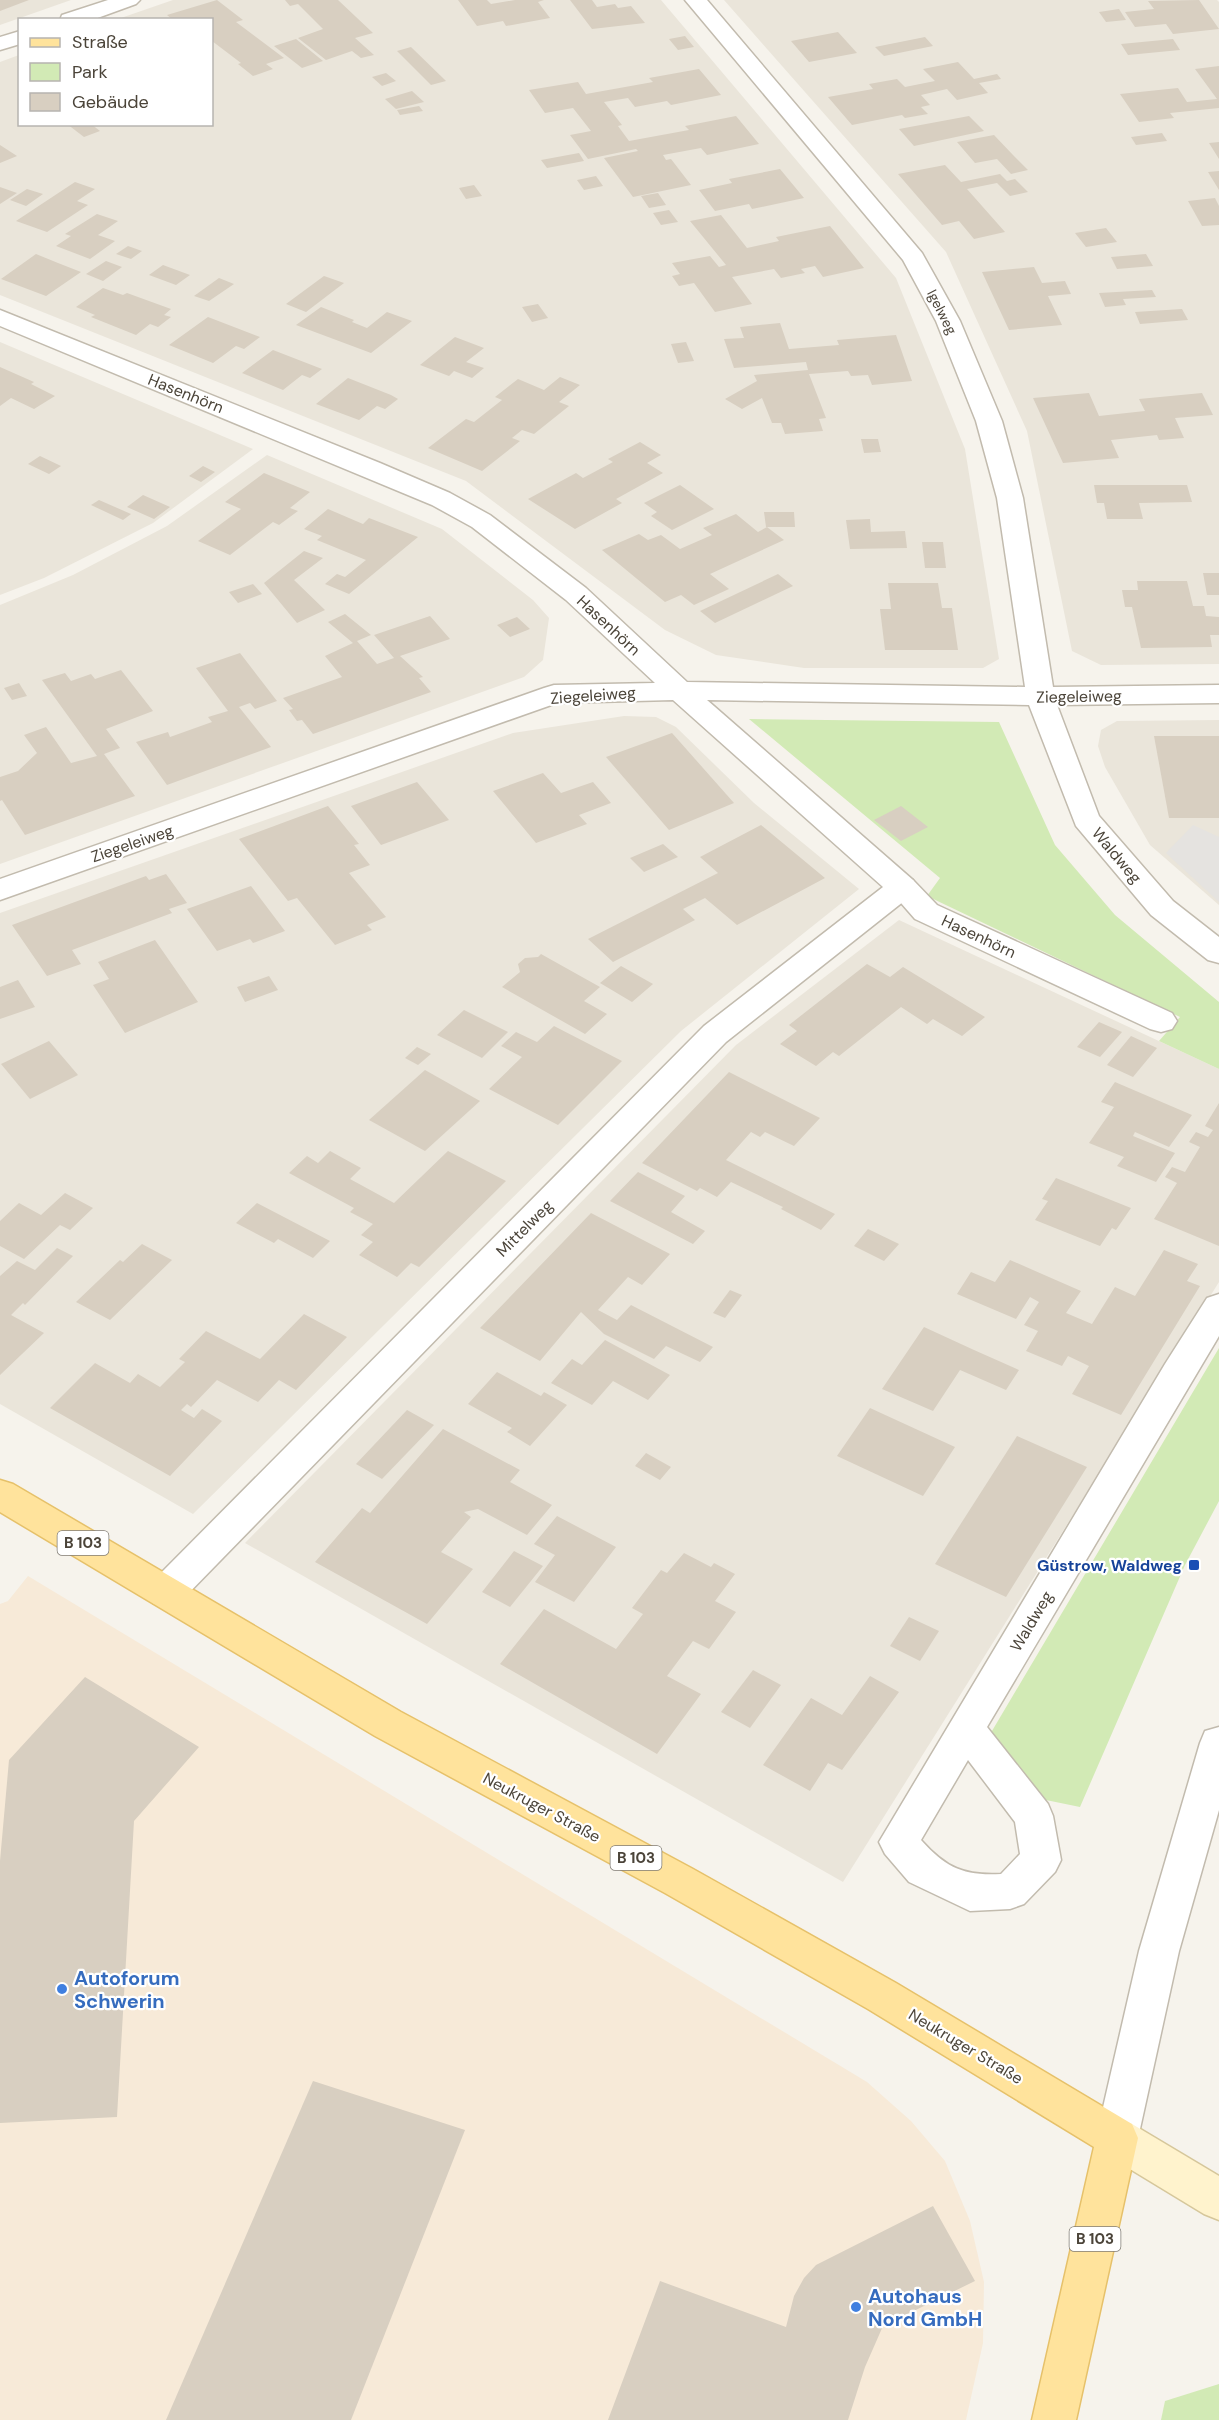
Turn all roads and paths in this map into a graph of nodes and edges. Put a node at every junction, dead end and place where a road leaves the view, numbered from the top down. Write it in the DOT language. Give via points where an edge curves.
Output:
graph roads {
  1 [pos="129,0"];
  2 [pos="696,0"];
  3 [pos="76,18"];
  4 [pos="18,38"];
  5 [pos="0,44"];
  6 [pos="0,317"];
  7 [pos="680,691"];
  8 [pos="1219,694"];
  9 [pos="1040,696"];
  10 [pos="902,887"];
  11 [pos="0,890"];
  12 [pos="1219,953"];
  13 [pos="1161,1021"];
  14 [pos="1219,1307"];
  15 [pos="0,1494"];
  16 [pos="166,1592"];
  17 [pos="966,1729"];
  18 [pos="1219,1743"];
  19 [pos="1117,2138"];
  20 [pos="1219,2199"];
  21 [pos="1054,2420"];
  1 -- 3 [label="street"];
  2 -- 9 [label="street, Igelweg" via="914,258 948,321 989,421 1010,498"];
  4 -- 5 [label="street"];
  6 -- 7 [label="street, Hasenhörn" via="441,499 481,521 576,594"];
  7 -- 9 [label="street, Ziegeleiweg"];
  7 -- 10 [label="street, Hasenhörn"];
  7 -- 11 [label="street, Ziegeleiweg" via="554,694"];
  8 -- 9 [label="street, Ziegeleiweg"];
  9 -- 12 [label="street, Waldweg" via="1086,819 1162,908"];
  10 -- 13 [label="street, Hasenhörn" via="926,912"];
  10 -- 16 [label="street, Mittelweg" via="715,1034"];
  14 -- 17 [label="street, Waldweg"];
  15 -- 16 [label="main road, Neukruger Straße / B 103"];
  16 -- 19 [label="main road, Neukruger Straße / B 103" via="388,1724 882,1996"];
  17 -- 17 [label="street, Waldweg" via="1034,1816 1041,1860 1010,1891 970,1893 923,1870 899,1842"];
  18 -- 19 [label="street" via="1159,1952"];
  19 -- 20 [label="main road"];
  19 -- 21 [label="main road, B 103"];
}
